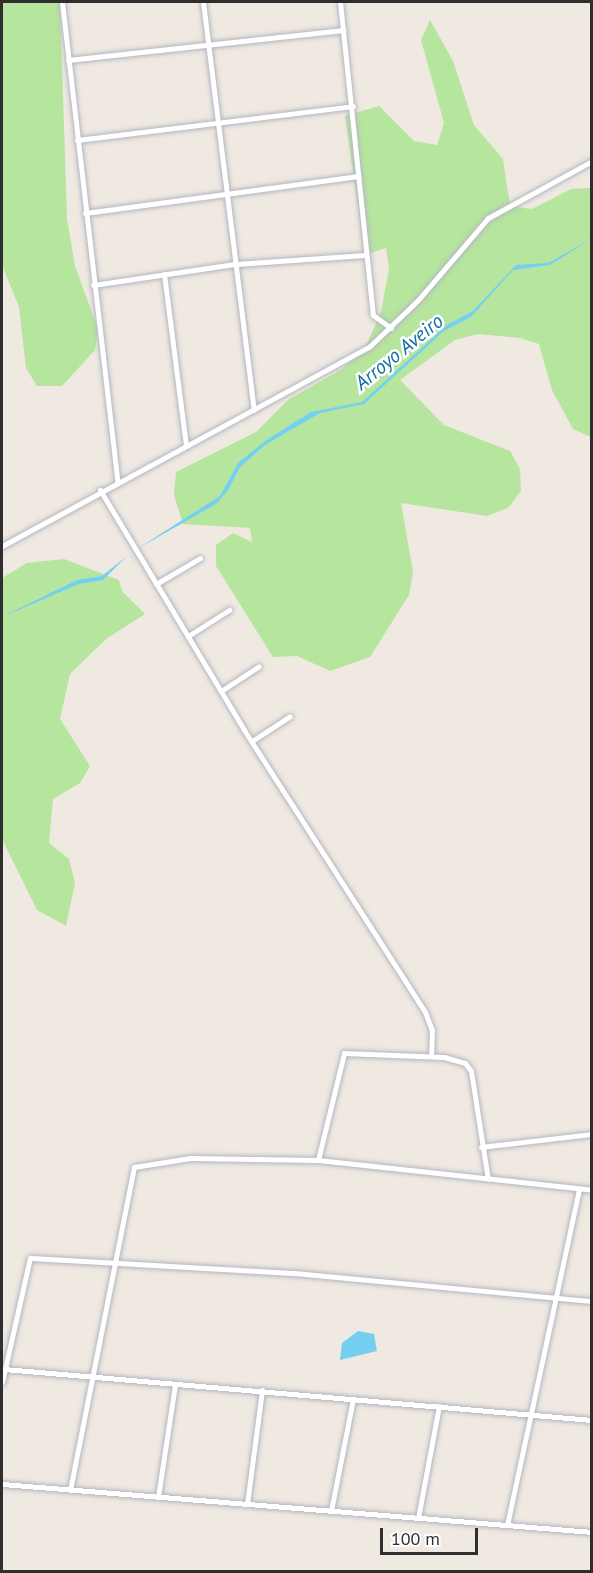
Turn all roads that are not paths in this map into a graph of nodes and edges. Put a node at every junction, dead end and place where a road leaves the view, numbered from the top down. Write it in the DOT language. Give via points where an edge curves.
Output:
graph roads {
  1 [pos="62,2"];
  2 [pos="203,2"];
  3 [pos="340,2"];
  4 [pos="343,30"];
  5 [pos="208,45"];
  6 [pos="68,60"];
  7 [pos="353,106"];
  8 [pos="218,123"];
  9 [pos="77,140"];
  10 [pos="591,160"];
  11 [pos="359,176"];
  12 [pos="227,194"];
  13 [pos="85,213"];
  14 [pos="365,255"];
  15 [pos="236,264"];
  16 [pos="164,274"];
  17 [pos="93,285"];
  18 [pos="391,328"];
  19 [pos="254,410"];
  20 [pos="186,445"];
  21 [pos="117,481"];
  22 [pos="100,490"];
  23 [pos="2,546"];
  24 [pos="200,558"];
  25 [pos="156,584"];
  26 [pos="229,610"];
  27 [pos="188,636"];
  28 [pos="260,666"];
  29 [pos="221,691"];
  30 [pos="290,716"];
  31 [pos="252,741"];
  32 [pos="431,1056"];
  33 [pos="591,1134"];
  34 [pos="481,1147"];
  35 [pos="318,1160"];
  36 [pos="488,1180"];
  37 [pos="579,1189"];
  38 [pos="591,1190"];
  39 [pos="112,1264"];
  40 [pos="552,1298"];
  41 [pos="591,1301"];
  42 [pos="4,1369"];
  43 [pos="89,1377"];
  44 [pos="2,1382"];
  45 [pos="175,1385"];
  46 [pos="262,1390"];
  47 [pos="353,1399"];
  48 [pos="439,1406"];
  49 [pos="529,1414"];
  50 [pos="591,1420"];
  51 [pos="2,1484"];
  52 [pos="70,1490"];
  53 [pos="158,1497"];
  54 [pos="247,1504"];
  55 [pos="330,1511"];
  56 [pos="418,1518"];
  57 [pos="507,1525"];
  58 [pos="591,1532"];
  1 -- 6 [label="street"];
  2 -- 5 [label="street"];
  3 -- 4 [label="street"];
  4 -- 5 [label="street"];
  4 -- 7 [label="street"];
  5 -- 6 [label="street"];
  5 -- 8 [label="street"];
  6 -- 9 [label="street"];
  7 -- 8 [label="street"];
  7 -- 11 [label="street"];
  8 -- 9 [label="street"];
  8 -- 12 [label="street"];
  9 -- 13 [label="street"];
  10 -- 18 [label="street" via="488,218"];
  11 -- 12 [label="street"];
  11 -- 14 [label="street"];
  12 -- 13 [label="street"];
  12 -- 15 [label="street"];
  13 -- 17 [label="street"];
  14 -- 15 [label="street"];
  14 -- 18 [label="street" via="373,315"];
  15 -- 16 [label="street"];
  15 -- 19 [label="street"];
  16 -- 17 [label="street"];
  16 -- 20 [label="street"];
  17 -- 21 [label="street"];
  18 -- 19 [label="street" via="347,361"];
  19 -- 20 [label="street"];
  20 -- 21 [label="street"];
  21 -- 22 [label="street"];
  22 -- 23 [label="street"];
  22 -- 25 [label="street"];
  24 -- 25 [label="street"];
  25 -- 27 [label="street"];
  26 -- 27 [label="street"];
  27 -- 29 [label="street"];
  28 -- 29 [label="street"];
  29 -- 31 [label="street"];
  30 -- 31 [label="street"];
  31 -- 32 [label="street" via="425,1012 432,1030"];
  32 -- 34 [label="street" via="459,1061 471,1071"];
  32 -- 35 [label="street" via="344,1053"];
  33 -- 34 [label="street"];
  34 -- 36 [label="street"];
  35 -- 36 [label="street"];
  35 -- 39 [label="street" via="182,1158 134,1167"];
  36 -- 37 [label="street"];
  37 -- 38 [label="street"];
  37 -- 40 [label="street"];
  39 -- 40 [label="street" via="294,1273"];
  39 -- 42 [label="street" via="30,1258"];
  39 -- 43 [label="street"];
  40 -- 41 [label="street"];
  40 -- 49 [label="street"];
  42 -- 43 [label="street"];
  42 -- 44 [label="street"];
  43 -- 45 [label="street"];
  43 -- 52 [label="street"];
  45 -- 46 [label="street"];
  45 -- 53 [label="street"];
  46 -- 47 [label="street"];
  46 -- 54 [label="street"];
  47 -- 48 [label="street"];
  47 -- 55 [label="street"];
  48 -- 49 [label="street"];
  48 -- 56 [label="street"];
  49 -- 50 [label="street"];
  49 -- 57 [label="street"];
  51 -- 52 [label="street"];
  52 -- 53 [label="street"];
  53 -- 54 [label="street"];
  54 -- 55 [label="street"];
  55 -- 56 [label="street"];
  56 -- 57 [label="street"];
  57 -- 58 [label="street"];
}
